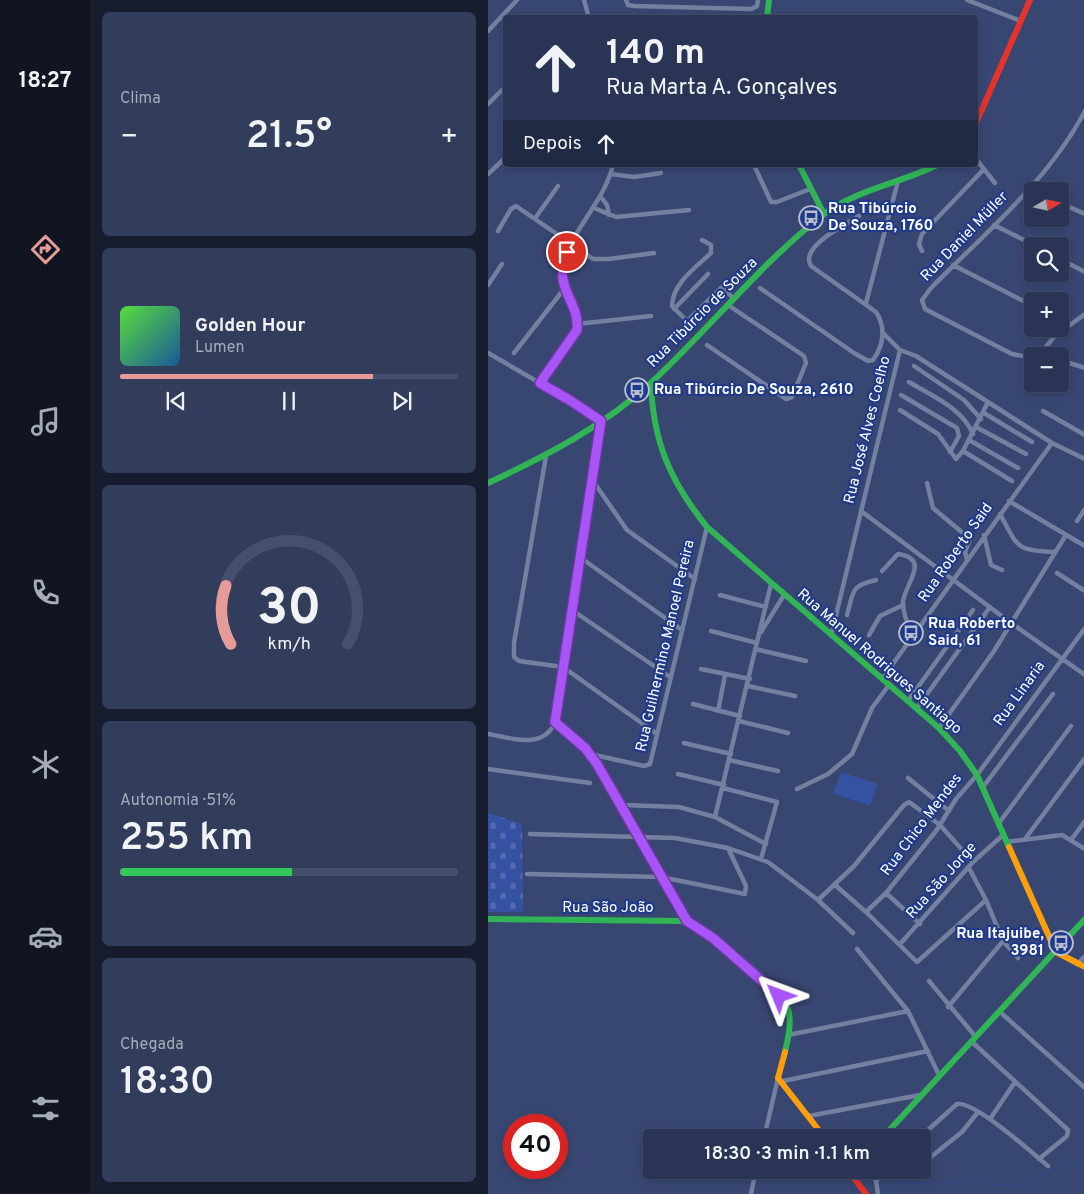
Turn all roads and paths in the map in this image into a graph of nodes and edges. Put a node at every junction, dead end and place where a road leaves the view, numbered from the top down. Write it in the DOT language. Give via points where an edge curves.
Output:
graph roads {
  1 [pos="517,0"];
  2 [pos="584,0"];
  3 [pos="626,0"];
  4 [pos="758,0"];
  5 [pos="768,0"];
  6 [pos="967,0"];
  7 [pos="1030,0"];
  8 [pos="979,2"];
  9 [pos="505,15"];
  10 [pos="588,15"];
  11 [pos="766,15"];
  12 [pos="503,17"];
  13 [pos="1022,21"];
  14 [pos="488,32"];
  15 [pos="503,89"];
  16 [pos="488,104"];
  17 [pos="978,106"];
  18 [pos="983,108"];
  19 [pos="1084,111"];
  20 [pos="978,119"];
  21 [pos="503,160"];
  22 [pos="978,161"];
  23 [pos="613,167"];
  24 [pos="755,167"];
  25 [pos="800,167"];
  26 [pos="932,167"];
  27 [pos="984,169"];
  28 [pos="661,173"];
  29 [pos="488,174"];
  30 [pos="611,174"];
  31 [pos="898,181"];
  32 [pos="1033,182"];
  33 [pos="996,183"];
  34 [pos="558,186"];
  35 [pos="810,189"];
  36 [pos="1024,192"];
  37 [pos="601,197"];
  38 [pos="1069,207"];
  39 [pos="594,208"];
  40 [pos="689,210"];
  41 [pos="824,214"];
  42 [pos="1084,214"];
  43 [pos="609,216"];
  44 [pos="859,216"];
  45 [pos="536,217"];
  46 [pos="994,225"];
  47 [pos="498,231"];
  48 [pos="702,240"];
  49 [pos="1024,240"];
  50 [pos="572,244"];
  51 [pos="922,250"];
  52 [pos="654,252"];
  53 [pos="502,264"];
  54 [pos="1069,264"];
  55 [pos="953,265"];
  56 [pos="1084,272"];
  57 [pos="708,274"];
  58 [pos="488,285"];
  59 [pos="760,288"];
  60 [pos="564,289"];
  61 [pos="734,299"];
  62 [pos="1024,301"];
  63 [pos="866,303"];
  64 [pos="728,306"];
  65 [pos="674,309"];
  66 [pos="1084,314"];
  67 [pos="651,316"];
  68 [pos="577,324"];
  69 [pos="1069,324"];
  70 [pos="883,332"];
  71 [pos="1054,337"];
  72 [pos="707,345"];
  73 [pos="1045,347"];
  74 [pos="900,350"];
  75 [pos="488,353"];
  76 [pos="514,353"];
  77 [pos="1024,356"];
  78 [pos="1069,363"];
  79 [pos="914,366"];
  80 [pos="1084,368"];
  81 [pos="909,382"];
  82 [pos="540,383"];
  83 [pos="651,383"];
  84 [pos="901,395"];
  85 [pos="988,402"];
  86 [pos="900,410"];
  87 [pos="1043,411"];
  88 [pos="984,413"];
  89 [pos="981,418"];
  90 [pos="601,421"];
  91 [pos="976,427"];
  92 [pos="973,434"];
  93 [pos="1084,434"];
  94 [pos="970,440"];
  95 [pos="1032,442"];
  96 [pos="1052,443"];
  97 [pos="963,451"];
  98 [pos="950,452"];
  99 [pos="1026,454"];
  100 [pos="546,456"];
  101 [pos="1084,459"];
  102 [pos="1018,468"];
  103 [pos="593,481"];
  104 [pos="1012,481"];
  105 [pos="927,483"];
  106 [pos="488,484"];
  107 [pos="1009,501"];
  108 [pos="1084,509"];
  109 [pos="861,511"];
  110 [pos="1000,514"];
  111 [pos="1077,521"];
  112 [pos="707,527"];
  113 [pos="984,535"];
  114 [pos="1066,535"];
  115 [pos="1084,546"];
  116 [pos="1055,552"];
  117 [pos="581,558"];
  118 [pos="967,560"];
  119 [pos="1002,570"];
  120 [pos="882,571"];
  121 [pos="1057,573"];
  122 [pos="694,580"];
  123 [pos="876,580"];
  124 [pos="953,580"];
  125 [pos="771,584"];
  126 [pos="844,584"];
  127 [pos="856,587"];
  128 [pos="1084,591"];
  129 [pos="720,595"];
  130 [pos="784,595"];
  131 [pos="903,605"];
  132 [pos="766,607"];
  133 [pos="990,607"];
  134 [pos="572,610"];
  135 [pos="973,610"];
  136 [pos="847,615"];
  137 [pos="1011,623"];
  138 [pos="1084,628"];
  139 [pos="682,630"];
  140 [pos="711,631"];
  141 [pos="869,635"];
  142 [pos="759,636"];
  143 [pos="831,636"];
  144 [pos="912,636"];
  145 [pos="757,643"];
  146 [pos="756,649"];
  147 [pos="1062,659"];
  148 [pos="806,661"];
  149 [pos="563,667"];
  150 [pos="701,670"];
  151 [pos="725,675"];
  152 [pos="1084,675"];
  153 [pos="670,677"];
  154 [pos="750,679"];
  155 [pos="882,679"];
  156 [pos="889,685"];
  157 [pos="748,686"];
  158 [pos="1053,694"];
  159 [pos="795,696"];
  160 [pos="908,701"];
  161 [pos="693,704"];
  162 [pos="917,708"];
  163 [pos="718,711"];
  164 [pos="739,719"];
  165 [pos="555,722"];
  166 [pos="1071,726"];
  167 [pos="939,728"];
  168 [pos="788,733"];
  169 [pos="488,734"];
  170 [pos="657,734"];
  171 [pos="684,744"];
  172 [pos="590,754"];
  173 [pos="731,754"];
  174 [pos="1084,758"];
  175 [pos="730,760"];
  176 [pos="488,769"];
  177 [pos="778,771"];
  178 [pos="678,774"];
  179 [pos="977,775"];
  180 [pos="908,778"];
  181 [pos="590,783"];
  182 [pos="724,786"];
  183 [pos="983,787"];
  184 [pos="797,789"];
  185 [pos="622,805"];
  186 [pos="949,810"];
  187 [pos="715,817"];
  188 [pos="1084,821"];
  189 [pos="999,824"];
  190 [pos="940,825"];
  191 [pos="530,834"];
  192 [pos="1003,835"];
  193 [pos="640,836"];
  194 [pos="1025,839"];
  195 [pos="1071,840"];
  196 [pos="1006,842"];
  197 [pos="766,844"];
  198 [pos="728,848"];
  199 [pos="1084,849"];
  200 [pos="761,859"];
  201 [pos="973,862"];
  202 [pos="969,868"];
  203 [pos="527,874"];
  204 [pos="661,877"];
  205 [pos="835,885"];
  206 [pos="886,893"];
  207 [pos="818,900"];
  208 [pos="986,900"];
  209 [pos="866,912"];
  210 [pos="488,918"];
  211 [pos="1084,919"];
  212 [pos="687,921"];
  213 [pos="920,924"];
  214 [pos="853,933"];
  215 [pos="1003,941"];
  216 [pos="900,944"];
  217 [pos="858,949"];
  218 [pos="1056,952"];
  219 [pos="1084,956"];
  220 [pos="1018,958"];
  221 [pos="1076,964"];
  222 [pos="1084,967"];
  223 [pos="929,981"];
  224 [pos="948,1007"];
  225 [pos="908,1011"];
  226 [pos="999,1011"];
  227 [pos="788,1035"];
  228 [pos="973,1039"];
  229 [pos="928,1051"];
  230 [pos="939,1075"];
  231 [pos="780,1079"];
  232 [pos="1015,1082"];
  233 [pos="1084,1088"];
  234 [pos="920,1095"];
  235 [pos="978,1112"];
  236 [pos="809,1116"];
  237 [pos="990,1119"];
  238 [pos="766,1129"];
  239 [pos="818,1129"];
  240 [pos="890,1129"];
  241 [pos="929,1129"];
  242 [pos="931,1157"];
  243 [pos="1040,1159"];
  244 [pos="1048,1166"];
  245 [pos="754,1179"];
  246 [pos="856,1179"];
  247 [pos="878,1179"];
  248 [pos="751,1194"];
  249 [pos="866,1194"];
  250 [pos="878,1194"];
  1 -- 9 [label="street"];
  2 -- 10 [label="street"];
  3 -- 4 [label="street" via="628,5 634,6 752,9"];
  5 -- 11 [label="main road"];
  6 -- 8 [label="street"];
  7 -- 13 [label="main road"];
  8 -- 13 [label="street"];
  12 -- 14 [label="street"];
  13 -- 18 [label="main road"];
  15 -- 16 [label="street"];
  17 -- 18 [label="street"];
  18 -- 20 [label="main road"];
  19 -- 32 [label="street, Rua Daniel Müller" via="1059,152"];
  21 -- 29 [label="street"];
  22 -- 27 [label="street"];
  23 -- 30 [label="street"];
  24 -- 35 [label="street" via="771,202"];
  25 -- 35 [label="main road"];
  26 -- 31 [label="main road, Rua Tibúrcio de Souza"];
  27 -- 33 [label="street"];
  27 -- 51 [label="street" via="922,234 919,244"];
  28 -- 30 [label="street" via="634,177"];
  30 -- 37 [label="street"];
  31 -- 41 [label="main road, Rua Tibúrcio de Souza" via="849,199"];
  31 -- 63 [label="street"];
  34 -- 45 [label="street"];
  35 -- 41 [label="main road"];
  36 -- 46 [label="street, Rua Daniel Müller"];
  37 -- 39 [label="street"];
  37 -- 43 [label="street"];
  38 -- 42 [label="street"];
  39 -- 43 [label="street"];
  39 -- 50 [label="street"];
  40 -- 43 [label="street"];
  41 -- 61 [label="main road, Rua Tibúrcio de Souza"];
  44 -- 63 [label="street" via="819,243 809,252 807,259 811,266"];
  45 -- 47 [label="street" via="514,207"];
  45 -- 50 [label="street"];
  46 -- 49 [label="street"];
  46 -- 55 [label="street, Rua Daniel Müller"];
  48 -- 65 [label="street" via="712,249 681,283 672,300"];
  50 -- 52 [label="street" via="598,260"];
  50 -- 60 [label="street" via="563,264"];
  53 -- 58 [label="street"];
  54 -- 56 [label="street"];
  55 -- 62 [label="street"];
  55 -- 77 [label="street, Rua Daniel Müller" via="923,298 925,309 1012,354"];
  57 -- 65 [label="street"];
  59 -- 70 [label="street" via="868,361 875,358"];
  60 -- 68 [label="street"];
  60 -- 76 [label="street"];
  61 -- 64 [label="main road, Rua Tibúrcio de Souza"];
  61 -- 65 [label="street" via="722,287 692,319 685,319"];
  63 -- 70 [label="street" via="881,319"];
  64 -- 72 [label="street" via="804,356 806,363 792,397 786,399"];
  64 -- 83 [label="main road, Rua Tibúrcio de Souza"];
  66 -- 69 [label="street"];
  67 -- 68 [label="street"];
  68 -- 82 [label="street" via="574,334"];
  70 -- 74 [label="street"];
  71 -- 73 [label="street"];
  74 -- 85 [label="street, Rua José Alves Coelho" via="916,356"];
  74 -- 109 [label="street, Rua José Alves Coelho"];
  75 -- 82 [label="street"];
  78 -- 80 [label="street"];
  79 -- 89 [label="street" via="964,400"];
  81 -- 92 [label="street" via="960,413"];
  82 -- 90 [label="street"];
  83 -- 90 [label="main road, Rua Tibúrcio de Souza"];
  83 -- 112 [label="main road, Rua Manuel Rodrigues Santiago" via="653,426 658,442 688,505"];
  84 -- 98 [label="street" via="957,428 959,436"];
  85 -- 88 [label="street"];
  85 -- 96 [label="street, Rua José Alves Coelho"];
  86 -- 98 [label="street" via="938,434"];
  87 -- 93 [label="street"];
  88 -- 89 [label="street"];
  88 -- 95 [label="street"];
  89 -- 91 [label="street"];
  90 -- 100 [label="main road, Rua Tibúrcio de Souza"];
  90 -- 103 [label="street"];
  91 -- 92 [label="street"];
  91 -- 99 [label="street"];
  92 -- 94 [label="street"];
  94 -- 97 [label="street"];
  94 -- 102 [label="street"];
  96 -- 101 [label="street, Rua José Alves Coelho"];
  96 -- 107 [label="street, Rua Roberto Said"];
  97 -- 98 [label="street" via="958,458"];
  97 -- 104 [label="street"];
  100 -- 106 [label="main road, Rua Tibúrcio de Souza"];
  100 -- 149 [label="street" via="513,652 519,661"];
  103 -- 117 [label="street"];
  103 -- 122 [label="street" via="627,530"];
  105 -- 118 [label="street" via="933,508 970,539 965,552"];
  107 -- 110 [label="street, Rua Roberto Said"];
  107 -- 114 [label="street"];
  108 -- 111 [label="street"];
  109 -- 124 [label="street"];
  109 -- 126 [label="street, Rua José Alves Coelho"];
  110 -- 113 [label="street, Rua Roberto Said"];
  110 -- 116 [label="street" via="1013,540 1024,548"];
  112 -- 122 [label="street, Rua Guilhermino Manoel Pereira"];
  112 -- 125 [label="main road, Rua Manuel Rodrigues Santiago"];
  113 -- 118 [label="street, Rua Roberto Said"];
  113 -- 119 [label="street" via="991,565"];
  114 -- 115 [label="street"];
  114 -- 116 [label="street"];
  116 -- 137 [label="street"];
  117 -- 134 [label="street"];
  117 -- 139 [label="street"];
  118 -- 124 [label="street, Rua Roberto Said"];
  120 -- 131 [label="street" via="898,554 912,562 915,575 906,590"];
  121 -- 128 [label="street"];
  122 -- 139 [label="street, Rua Guilhermino Manoel Pereira"];
  123 -- 127 [label="street"];
  124 -- 133 [label="street"];
  124 -- 144 [label="street, Rua Roberto Said"];
  125 -- 130 [label="main road, Rua Manuel Rodrigues Santiago"];
  125 -- 132 [label="street"];
  126 -- 127 [label="street"];
  126 -- 143 [label="street, Rua José Alves Coelho"];
  127 -- 136 [label="street"];
  129 -- 132 [label="street"];
  130 -- 142 [label="street"];
  130 -- 143 [label="main road, Rua Manuel Rodrigues Santiago"];
  131 -- 141 [label="street" via="880,616"];
  131 -- 144 [label="street"];
  132 -- 142 [label="street"];
  133 -- 137 [label="street"];
  133 -- 162 [label="street"];
  134 -- 149 [label="street"];
  134 -- 153 [label="street"];
  135 -- 160 [label="street"];
  137 -- 147 [label="street"];
  137 -- 167 [label="street"];
  138 -- 147 [label="street, Rua Linaria"];
  139 -- 153 [label="street, Rua Guilhermino Manoel Pereira"];
  140 -- 145 [label="street"];
  142 -- 145 [label="street"];
  143 -- 155 [label="main road, Rua Manuel Rodrigues Santiago"];
  144 -- 155 [label="street, Rua Roberto Said"];
  145 -- 146 [label="street"];
  146 -- 148 [label="street"];
  146 -- 154 [label="street"];
  147 -- 152 [label="street"];
  147 -- 179 [label="street, Rua Linaria"];
  149 -- 165 [label="street"];
  149 -- 170 [label="street"];
  150 -- 151 [label="street"];
  151 -- 154 [label="street"];
  151 -- 163 [label="street"];
  153 -- 170 [label="street, Rua Guilhermino Manoel Pereira"];
  154 -- 157 [label="street"];
  155 -- 156 [label="main road, Rua Manuel Rodrigues Santiago"];
  156 -- 160 [label="main road, Rua Manuel Rodrigues Santiago"];
  156 -- 184 [label="street" via="872,708 852,754 828,774"];
  157 -- 159 [label="street"];
  157 -- 164 [label="street"];
  158 -- 183 [label="street"];
  160 -- 162 [label="main road, Rua Manuel Rodrigues Santiago"];
  161 -- 163 [label="street"];
  162 -- 167 [label="main road, Rua Manuel Rodrigues Santiago"];
  163 -- 164 [label="street"];
  164 -- 168 [label="street"];
  164 -- 173 [label="street"];
  165 -- 169 [label="street" via="549,733 534,740"];
  165 -- 172 [label="street"];
  166 -- 189 [label="street"];
  167 -- 179 [label="main road, Rua Manuel Rodrigues Santiago"];
  170 -- 172 [label="street, Rua Guilhermino Manoel Pereira" via="650,764 644,766"];
  171 -- 173 [label="street"];
  172 -- 185 [label="street"];
  173 -- 175 [label="street"];
  174 -- 194 [label="street"];
  175 -- 177 [label="street"];
  175 -- 182 [label="street"];
  176 -- 181 [label="street"];
  178 -- 182 [label="street"];
  179 -- 183 [label="main road, Rua Manuel Rodrigues Santiago"];
  179 -- 186 [label="street, Rua Chico Mendes"];
  180 -- 186 [label="street"];
  182 -- 187 [label="street"];
  182 -- 197 [label="street" via="776,801"];
  183 -- 189 [label="main road, Rua Manuel Rodrigues Santiago"];
  185 -- 187 [label="street" via="679,807"];
  185 -- 193 [label="street"];
  186 -- 190 [label="street, Rua Chico Mendes"];
  187 -- 197 [label="street"];
  188 -- 195 [label="street"];
  189 -- 192 [label="main road, Rua Manuel Rodrigues Santiago"];
  190 -- 201 [label="street"];
  190 -- 205 [label="street" via="912,803 904,805"];
  190 -- 206 [label="street, Rua Chico Mendes"];
  191 -- 193 [label="street"];
  192 -- 196 [label="main road, Rua Manuel Rodrigues Santiago"];
  192 -- 201 [label="street, Rua São Jorge"];
  193 -- 198 [label="street" via="681,839"];
  193 -- 204 [label="street"];
  194 -- 195 [label="street" via="1062,835"];
  194 -- 196 [label="street"];
  195 -- 199 [label="street"];
  196 -- 218 [label="main road, Rua Manuel Rodrigues Santiago"];
  197 -- 200 [label="street"];
  198 -- 200 [label="street"];
  198 -- 204 [label="street" via="746,886 743,894"];
  200 -- 207 [label="street"];
  201 -- 202 [label="street, Rua São Jorge"];
  202 -- 208 [label="street"];
  202 -- 213 [label="street, Rua São Jorge"];
  203 -- 204 [label="street"];
  204 -- 212 [label="street"];
  205 -- 207 [label="street"];
  205 -- 209 [label="street"];
  206 -- 209 [label="street, Rua Chico Mendes"];
  206 -- 213 [label="street"];
  207 -- 214 [label="street"];
  208 -- 215 [label="street"];
  208 -- 216 [label="street" via="917,962"];
  209 -- 216 [label="street"];
  210 -- 212 [label="main road, Rua São João"];
  211 -- 218 [label="main road"];
  212 -- 227 [label="main road" via="713,938 785,1001"];
  213 -- 216 [label="street, Rua São Jorge"];
  215 -- 220 [label="street"];
  215 -- 224 [label="street"];
  217 -- 225 [label="street"];
  218 -- 221 [label="main road"];
  218 -- 226 [label="main road"];
  219 -- 221 [label="street"];
  221 -- 222 [label="main road"];
  223 -- 224 [label="street"];
  224 -- 228 [label="street"];
  225 -- 227 [label="street"];
  225 -- 229 [label="street"];
  226 -- 228 [label="main road"];
  226 -- 233 [label="street"];
  227 -- 231 [label="main road"];
  228 -- 230 [label="main road"];
  228 -- 232 [label="street"];
  229 -- 230 [label="street"];
  229 -- 231 [label="street"];
  230 -- 234 [label="main road"];
  231 -- 236 [label="main road"];
  231 -- 238 [label="street"];
  232 -- 237 [label="street"];
  232 -- 243 [label="street" via="1068,1132"];
  234 -- 236 [label="street"];
  234 -- 240 [label="main road"];
  235 -- 237 [label="street"];
  235 -- 241 [label="street" via="966,1104 958,1104"];
  235 -- 242 [label="street" via="962,1132"];
  236 -- 239 [label="main road"];
  237 -- 243 [label="street"];
  243 -- 244 [label="street"];
  245 -- 248 [label="street"];
  246 -- 249 [label="main road"];
  247 -- 250 [label="street"];
}
